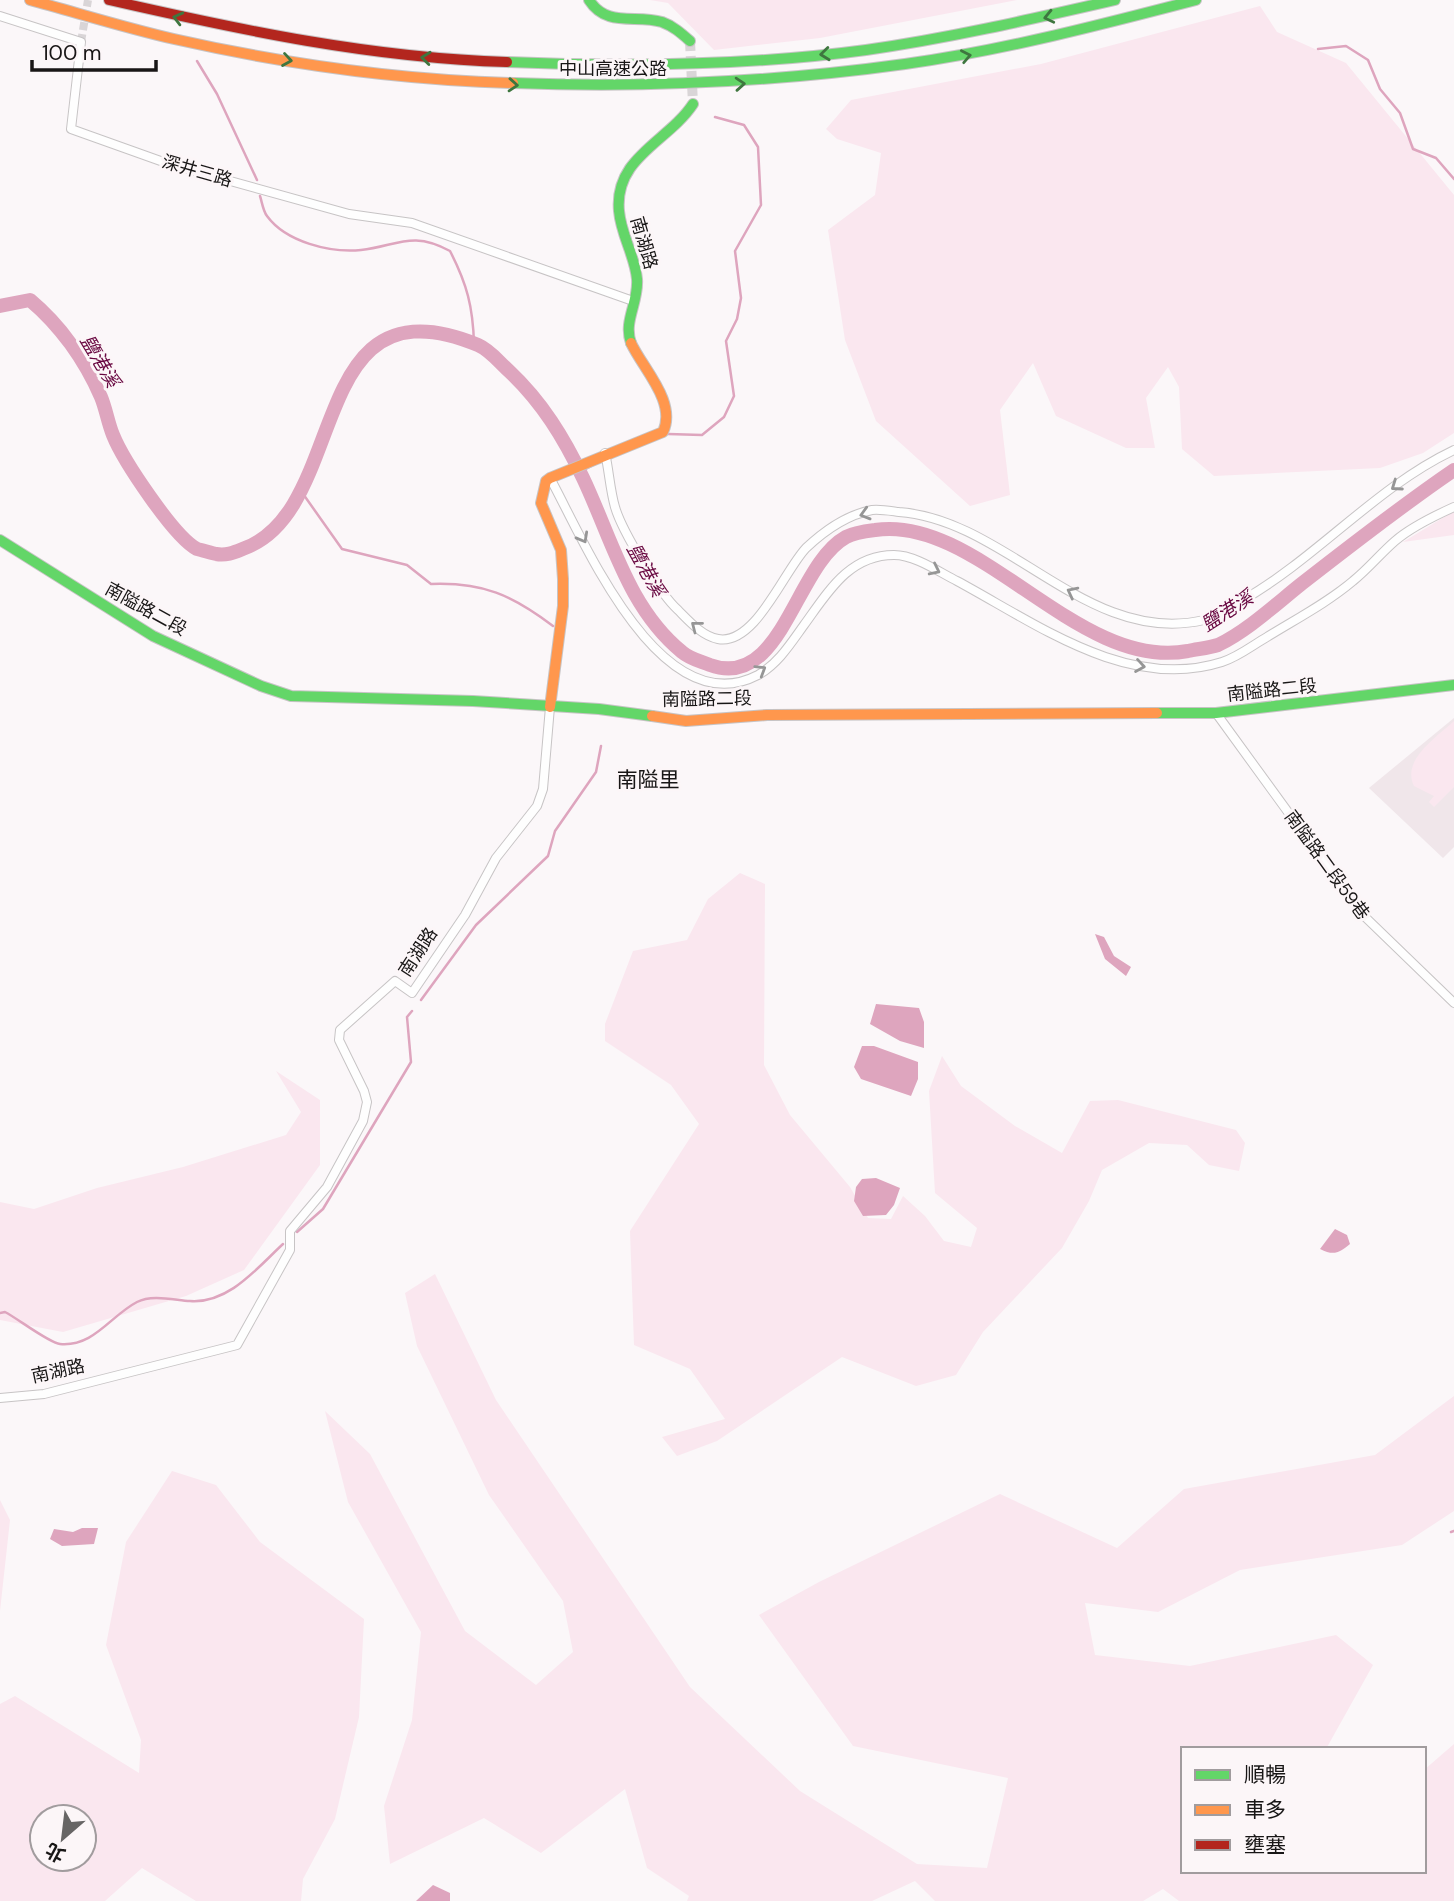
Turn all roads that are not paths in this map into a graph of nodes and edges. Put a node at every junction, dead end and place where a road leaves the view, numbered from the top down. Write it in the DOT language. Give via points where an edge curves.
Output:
graph roads {
  1 [pos="30,0"];
  2 [pos="109,0"];
  3 [pos="589,0"];
  4 [pos="1115,0"];
  5 [pos="1196,0"];
  6 [pos="0,16"];
  7 [pos="690,41"];
  8 [pos="693,104"];
  9 [pos="634,301"];
  10 [pos="1454,450"];
  11 [pos="605,453"];
  12 [pos="550,478"];
  13 [pos="1454,507"];
  14 [pos="0,540"];
  15 [pos="1454,685"];
  16 [pos="550,707"];
  17 [pos="1216,713"];
  18 [pos="1454,1003"];
  19 [pos="0,1398"];
  1 -- 5 [label="main road, 中山高速公路, one-way" via="165,38 369,73 522,86 676,87 788,79 961,57"];
  4 -- 2 [label="main road, 中山高速公路, one-way" via="955,38 724,64 642,67 523,65 386,54 236,31"];
  3 -- 7 [label="main road" via="600,14 674,26"];
  6 -- 9 [label="street, 深井三路" via="81,42 71,129 169,164 349,214 412,223"];
  8 -- 9 [label="main road, 南湖路" via="685,118 637,153 621,183 618,217 638,278"];
  9 -- 11 [label="main road, 南湖路" via="628,323 630,342 665,404 668,423 654,438"];
  10 -- 11 [label="street, one-way" via="1376,500 1266,586 1208,620 1171,625 1116,614 971,534 919,514 873,510 836,523 805,550 749,628 732,638 717,639 665,599 616,509"];
  11 -- 12 [label="main road"];
  12 -- 13 [label="street, one-way" via="626,615 648,643 674,666 714,682 758,675 780,657 843,575 862,560 898,555 1093,653 1132,665 1184,672 1225,662 1307,613 1353,582 1397,540"];
  12 -- 16 [label="main road, 南湖路" via="541,503 561,550 563,606"];
  14 -- 16 [label="main road, 南隘路二段" via="153,636 261,687 291,696"];
  15 -- 17 [label="main road, 南隘路二段"];
  16 -- 17 [label="main road, 南隘路二段" via="686,721 767,715"];
  16 -- 19 [label="street, 南湖路" via="543,789 530,817 496,858 466,915 412,993 395,981 340,1030 338,1040 365,1091 363,1121 327,1187 290,1231 290,1250 237,1345 44,1394"];
  17 -- 18 [label="street, 南隘路二段59巷" via="1362,914"];
}
